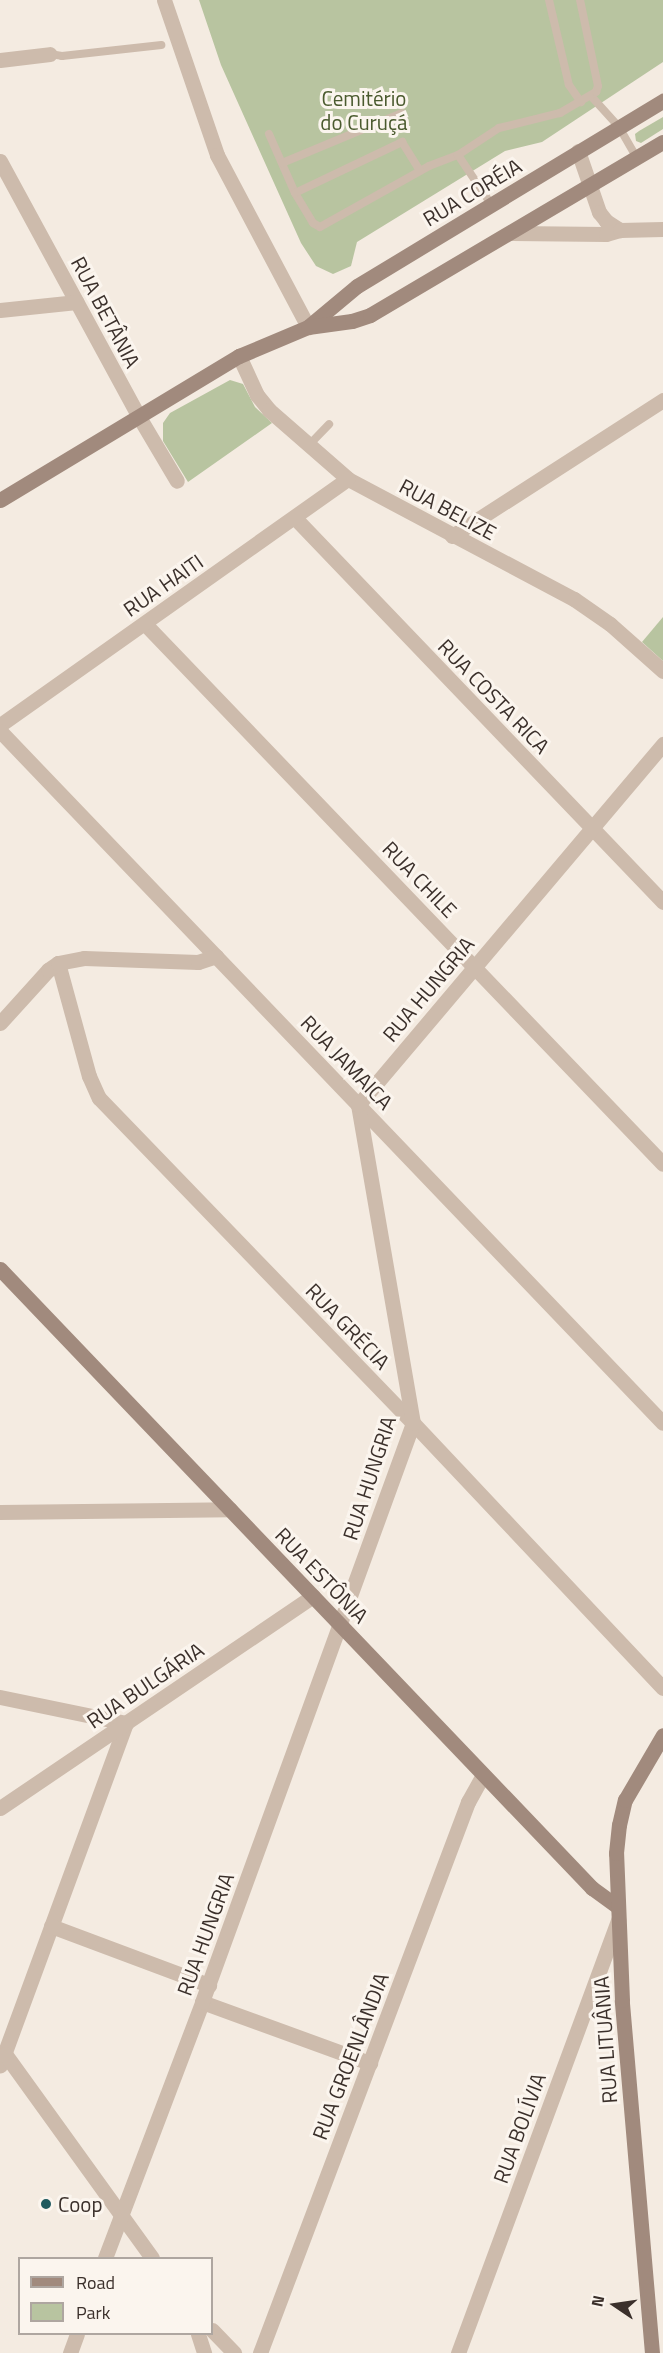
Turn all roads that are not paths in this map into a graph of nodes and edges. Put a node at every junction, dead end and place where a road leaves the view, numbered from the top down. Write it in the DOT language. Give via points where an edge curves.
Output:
graph roads {
  1 [pos="164,0"];
  2 [pos="558,0"];
  3 [pos="580,0"];
  4 [pos="549,1"];
  5 [pos="161,45"];
  6 [pos="50,54"];
  7 [pos="0,60"];
  8 [pos="591,96"];
  9 [pos="663,101"];
  10 [pos="580,102"];
  11 [pos="402,113"];
  12 [pos="618,127"];
  13 [pos="269,134"];
  14 [pos="663,142"];
  15 [pos="578,151"];
  16 [pos="458,155"];
  17 [pos="637,158"];
  18 [pos="0,161"];
  19 [pos="282,163"];
  20 [pos="420,171"];
  21 [pos="590,187"];
  22 [pos="295,193"];
  23 [pos="491,204"];
  24 [pos="663,229"];
  25 [pos="620,230"];
  26 [pos="512,233"];
  27 [pos="77,302"];
  28 [pos="0,310"];
  29 [pos="308,327"];
  30 [pos="239,356"];
  31 [pos="663,400"];
  32 [pos="139,417"];
  33 [pos="329,424"];
  34 [pos="309,445"];
  35 [pos="348,479"];
  36 [pos="177,481"];
  37 [pos="0,500"];
  38 [pos="295,518"];
  39 [pos="452,536"];
  40 [pos="145,624"];
  41 [pos="663,671"];
  42 [pos="0,725"];
  43 [pos="0,731"];
  44 [pos="663,744"];
  45 [pos="592,828"];
  46 [pos="663,902"];
  47 [pos="216,956"];
  48 [pos="58,963"];
  49 [pos="474,965"];
  50 [pos="0,1023"];
  51 [pos="358,1105"];
  52 [pos="663,1164"];
  53 [pos="0,1269"];
  54 [pos="413,1423"];
  55 [pos="663,1423"];
  56 [pos="230,1509"];
  57 [pos="0,1512"];
  58 [pos="313,1596"];
  59 [pos="341,1625"];
  60 [pos="663,1688"];
  61 [pos="0,1697"];
  62 [pos="126,1723"];
  63 [pos="663,1735"];
  64 [pos="483,1775"];
  65 [pos="0,1808"];
  66 [pos="618,1912"];
  67 [pos="51,1926"];
  68 [pos="209,1985"];
  69 [pos="202,2002"];
  70 [pos="2,2060"];
  71 [pos="370,2063"];
  72 [pos="120,2217"];
  73 [pos="106,2257"];
  74 [pos="150,2257"];
  75 [pos="213,2331"];
  76 [pos="77,2335"];
  77 [pos="198,2335"];
  78 [pos="70,2353"];
  79 [pos="204,2353"];
  80 [pos="234,2353"];
  81 [pos="260,2353"];
  82 [pos="458,2353"];
  83 [pos="652,2353"];
  1 -- 29 [label="street" via="217,155"];
  2 -- 4 [label="lane"];
  3 -- 8 [label="lane" via="598,86"];
  4 -- 10 [label="lane" via="569,85"];
  5 -- 6 [label="lane"];
  6 -- 7 [label="street"];
  8 -- 10 [label="lane"];
  8 -- 12 [label="lane"];
  9 -- 12 [label="street, RUA CORÉIA"];
  10 -- 16 [label="lane" via="560,113 499,128"];
  11 -- 19 [label="lane"];
  12 -- 15 [label="street, RUA CORÉIA"];
  12 -- 17 [label="lane"];
  13 -- 19 [label="lane"];
  14 -- 17 [label="street, RUA CORÉIA"];
  15 -- 21 [label="street"];
  15 -- 23 [label="street, RUA CORÉIA"];
  16 -- 20 [label="lane"];
  16 -- 23 [label="lane"];
  17 -- 21 [label="street, RUA CORÉIA"];
  18 -- 27 [label="street, RUA BETÂNIA"];
  19 -- 22 [label="lane"];
  20 -- 22 [label="lane" via="406,146 398,143"];
  20 -- 22 [label="lane" via="320,227 313,223"];
  21 -- 25 [label="street" via="599,212"];
  21 -- 26 [label="street, RUA CORÉIA"];
  23 -- 29 [label="street, RUA CORÉIA" via="357,285"];
  24 -- 25 [label="street"];
  25 -- 26 [label="street" via="606,234"];
  26 -- 29 [label="street, RUA CORÉIA" via="370,315"];
  27 -- 28 [label="street"];
  27 -- 32 [label="street, RUA BETÂNIA"];
  29 -- 30 [label="street, RUA CORÉIA"];
  30 -- 32 [label="street, RUA CORÉIA"];
  30 -- 34 [label="street, RUA BELIZE" via="263,403"];
  31 -- 39 [label="street"];
  32 -- 36 [label="street, RUA BETÂNIA"];
  32 -- 37 [label="street, RUA CORÉIA"];
  33 -- 34 [label="lane"];
  34 -- 35 [label="street, RUA BELIZE"];
  35 -- 38 [label="street, RUA HAITI"];
  35 -- 39 [label="street, RUA BELIZE"];
  38 -- 40 [label="street, RUA HAITI"];
  38 -- 45 [label="street, RUA COSTA RICA"];
  39 -- 41 [label="street, RUA BELIZE" via="592,610"];
  40 -- 42 [label="street, RUA HAITI"];
  40 -- 49 [label="street, RUA CHILE"];
  43 -- 47 [label="street, RUA JAMAICA"];
  44 -- 45 [label="street, RUA HUNGRIA"];
  45 -- 46 [label="street, RUA COSTA RICA"];
  45 -- 49 [label="street, RUA HUNGRIA"];
  47 -- 48 [label="street" via="198,962 84,958"];
  47 -- 51 [label="street, RUA JAMAICA"];
  48 -- 50 [label="street"];
  48 -- 54 [label="street, RUA GRÉCIA" via="89,1076 99,1098"];
  49 -- 51 [label="street, RUA HUNGRIA"];
  49 -- 52 [label="street, RUA CHILE"];
  51 -- 54 [label="street, RUA HUNGRIA"];
  51 -- 55 [label="street, RUA JAMAICA"];
  53 -- 56 [label="street, RUA ESTÔNIA"];
  54 -- 59 [label="street, RUA HUNGRIA"];
  54 -- 60 [label="street, RUA GRÉCIA"];
  56 -- 57 [label="street"];
  56 -- 58 [label="street, RUA ESTÔNIA"];
  58 -- 59 [label="street, RUA ESTÔNIA"];
  58 -- 62 [label="street, RUA BULGÁRIA"];
  59 -- 64 [label="street, RUA ESTÔNIA"];
  59 -- 68 [label="street, RUA HUNGRIA"];
  61 -- 62 [label="street"];
  62 -- 65 [label="street, RUA BULGÁRIA"];
  62 -- 67 [label="street"];
  63 -- 66 [label="street, RUA LITUÂNIA" via="625,1800 616,1853"];
  64 -- 66 [label="street, RUA ESTÔNIA"];
  64 -- 71 [label="street, RUA GROENLÂNDIA" via="468,1802"];
  66 -- 82 [label="street, RUA BOLÍVIA"];
  66 -- 83 [label="street, RUA LITUÂNIA"];
  67 -- 68 [label="street"];
  67 -- 70 [label="street"];
  68 -- 69 [label="street, RUA HUNGRIA"];
  69 -- 71 [label="street"];
  69 -- 72 [label="street, RUA HUNGRIA"];
  70 -- 72 [label="street"];
  71 -- 81 [label="street, RUA GROENLÂNDIA"];
  72 -- 73 [label="street, RUA HUNGRIA"];
  72 -- 74 [label="street"];
  75 -- 80 [label="street"];
  76 -- 78 [label="street"];
  77 -- 79 [label="street"];
}
